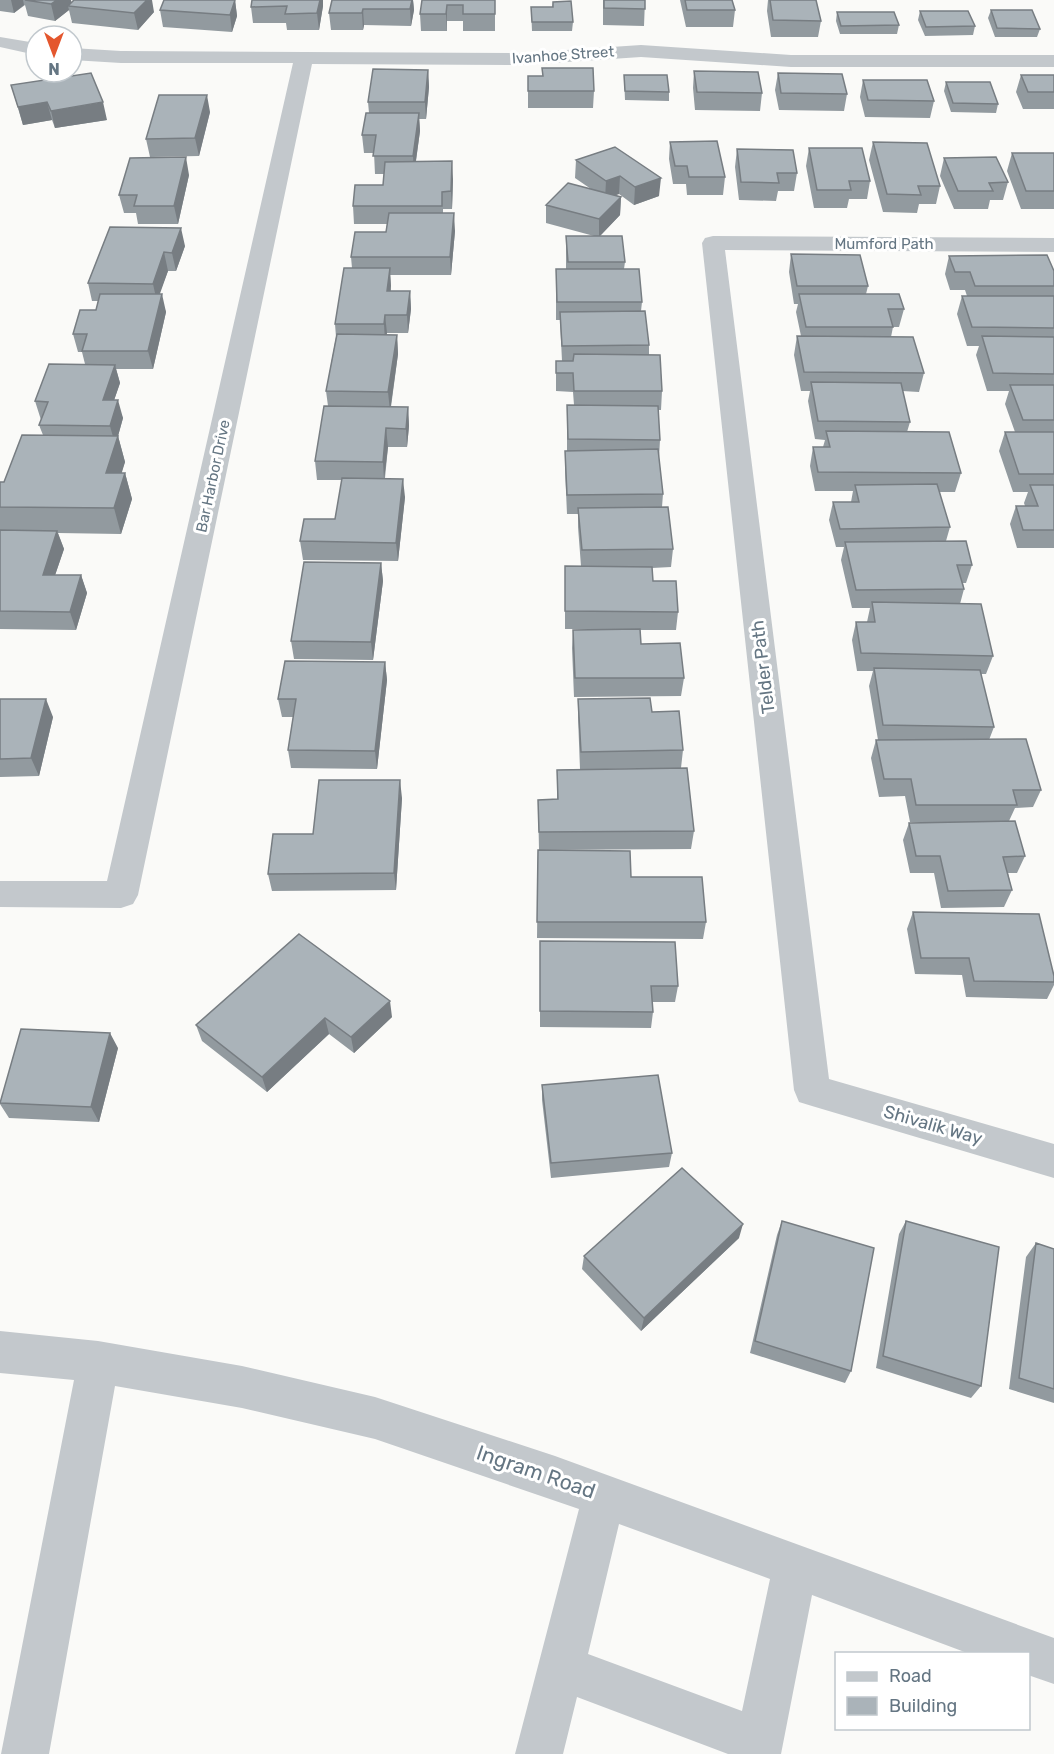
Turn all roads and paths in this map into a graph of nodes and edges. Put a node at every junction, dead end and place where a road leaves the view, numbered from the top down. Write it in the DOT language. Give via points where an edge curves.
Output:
graph roads {
  1 [pos="8,44"];
  2 [pos="24,47"];
  3 [pos="84,54"];
  4 [pos="0,55"];
  5 [pos="304,58"];
  6 [pos="1054,61"];
  7 [pos="713,243"];
  8 [pos="1054,245"];
  9 [pos="0,894"];
  10 [pos="812,1090"];
  11 [pos="1054,1161"];
  12 [pos="0,1352"];
  13 [pos="98,1362"];
  14 [pos="604,1496"];
  15 [pos="795,1566"];
  16 [pos="1029,1652"];
  17 [pos="1030,1652"];
  18 [pos="1054,1661"];
  19 [pos="561,1667"];
  20 [pos="759,1748"];
  21 [pos="25,1754"];
  22 [pos="539,1754"];
  1 -- 2 [label="street"];
  1 -- 4 [label="street"];
  3 -- 5 [label="street, Ivanhoe Street"];
  5 -- 6 [label="street, Ivanhoe Street" via="522,59 641,51 791,61"];
  5 -- 9 [label="street, Bar Harbor Drive" via="121,895"];
  7 -- 8 [label="street, Mumford Path"];
  7 -- 10 [label="street, Telder Path"];
  10 -- 11 [label="street, Shivalik Way"];
  12 -- 13 [label="street, Ingram Road"];
  13 -- 14 [label="street, Ingram Road" via="242,1387 375,1418"];
  13 -- 21 [label="street"];
  14 -- 15 [label="street, Ingram Road"];
  14 -- 19 [label="street"];
  15 -- 16 [label="street, Ingram Road"];
  15 -- 20 [label="street"];
  17 -- 18 [label="street, Ingram Road"];
  19 -- 20 [label="street"];
  19 -- 22 [label="street"];
}
